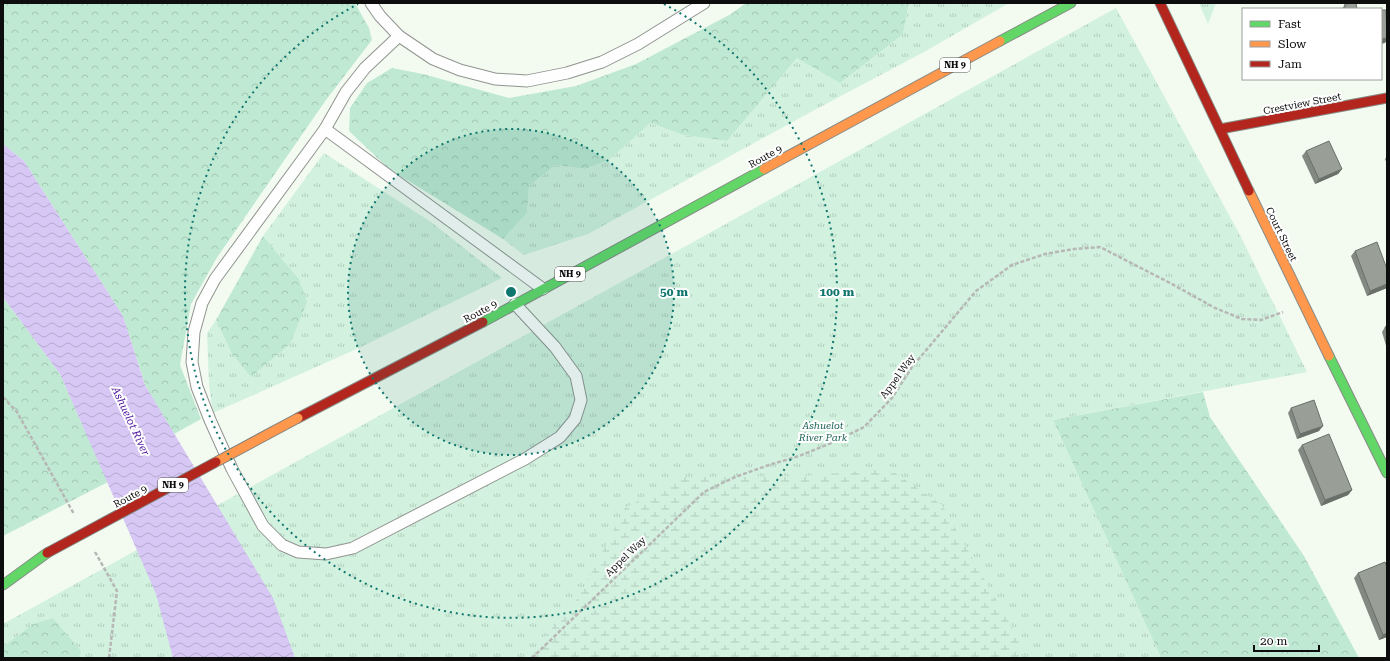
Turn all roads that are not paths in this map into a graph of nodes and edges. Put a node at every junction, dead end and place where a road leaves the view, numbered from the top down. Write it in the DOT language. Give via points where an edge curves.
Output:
graph roads {
  1 [pos="371,3"];
  2 [pos="704,3"];
  3 [pos="1071,3"];
  4 [pos="1160,3"];
  5 [pos="399,36"];
  6 [pos="1387,98"];
  7 [pos="324,129"];
  8 [pos="1220,129"];
  9 [pos="543,289"];
  10 [pos="515,304"];
  11 [pos="1387,473"];
  12 [pos="47,553"];
  13 [pos="3,576"];
  14 [pos="3,585"];
  1 -- 5 [label="lane"];
  2 -- 5 [label="lane" via="638,44 602,62 567,73 527,81 495,79 460,70 433,59"];
  3 -- 9 [label="main road, Route 9 / NH 9"];
  4 -- 8 [label="main road, Court Street"];
  5 -- 7 [label="lane" via="346,92"];
  6 -- 8 [label="main road, Crestview Street"];
  7 -- 9 [label="lane"];
  7 -- 10 [label="lane" via="215,279 202,303 194,340 192,362 197,387 210,420 262,526 282,545 298,552 326,554 353,548 525,459 560,437 575,419 581,400 576,376 555,347"];
  8 -- 11 [label="main road, Court Street"];
  9 -- 10 [label="main road, Route 9 / NH 9"];
  10 -- 12 [label="main road, Route 9 / NH 9, bridge"];
  12 -- 13 [label="main road, Route 9 / NH 9"];
  12 -- 14 [label="main road, NH 9"];
}
